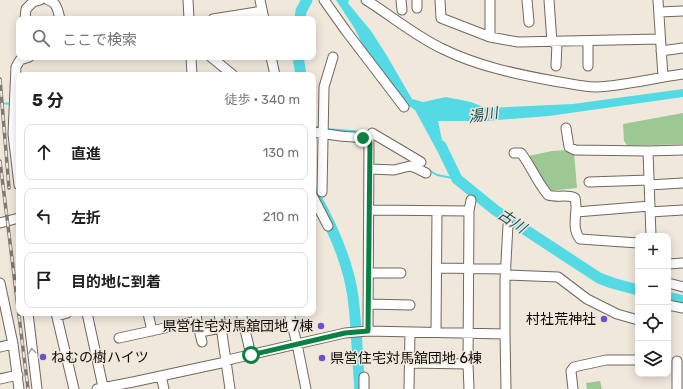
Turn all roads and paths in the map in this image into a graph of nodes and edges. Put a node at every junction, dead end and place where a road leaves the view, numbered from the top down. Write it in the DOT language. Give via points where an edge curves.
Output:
graph roads {
  1 [pos="40,0"];
  2 [pos="48,0"];
  3 [pos="188,0"];
  4 [pos="260,0"];
  5 [pos="324,0"];
  6 [pos="366,0"];
  7 [pos="401,0"];
  8 [pos="440,0"];
  9 [pos="490,0"];
  10 [pos="527,0"];
  11 [pos="549,0"];
  12 [pos="658,0"];
  13 [pos="402,10"];
  14 [pos="683,10"];
  15 [pos="659,12"];
  16 [pos="263,15"];
  17 [pos="25,16"];
  18 [pos="59,16"];
  19 [pos="189,16"];
  20 [pos="250,16"];
  21 [pos="529,22"];
  22 [pos="490,37"];
  23 [pos="660,39"];
  24 [pos="588,41"];
  25 [pos="554,42"];
  26 [pos="683,48"];
  27 [pos="661,51"];
  28 [pos="333,57"];
  29 [pos="20,60"];
  30 [pos="191,60"];
  31 [pos="215,60"];
  32 [pos="272,60"];
  33 [pos="556,66"];
  34 [pos="588,66"];
  35 [pos="192,72"];
  36 [pos="229,72"];
  37 [pos="274,72"];
  38 [pos="683,74"];
  39 [pos="662,77"];
  40 [pos="404,107"];
  41 [pos="16,123"];
  42 [pos="566,128"];
  43 [pos="316,133"];
  44 [pos="324,134"];
  45 [pos="369,138"];
  46 [pos="683,150"];
  47 [pos="648,151"];
  48 [pos="514,153"];
  49 [pos="16,160"];
  50 [pos="421,162"];
  51 [pos="370,169"];
  52 [pos="426,173"];
  53 [pos="589,182"];
  54 [pos="649,182"];
  55 [pos="683,183"];
  56 [pos="322,192"];
  57 [pos="470,200"];
  58 [pos="316,203"];
  59 [pos="650,209"];
  60 [pos="369,210"];
  61 [pos="683,210"];
  62 [pos="437,211"];
  63 [pos="469,212"];
  64 [pos="576,212"];
  65 [pos="16,219"];
  66 [pos="0,223"];
  67 [pos="508,225"];
  68 [pos="328,226"];
  69 [pos="651,233"];
  70 [pos="635,243"];
  71 [pos="683,263"];
  72 [pos="671,264"];
  73 [pos="437,268"];
  74 [pos="469,269"];
  75 [pos="506,272"];
  76 [pos="368,273"];
  77 [pos="401,273"];
  78 [pos="671,284"];
  79 [pos="0,286"];
  80 [pos="683,286"];
  81 [pos="368,304"];
  82 [pos="410,305"];
  83 [pos="671,306"];
  84 [pos="683,308"];
  85 [pos="28,316"];
  86 [pos="57,316"];
  87 [pos="88,316"];
  88 [pos="149,316"];
  89 [pos="220,316"];
  90 [pos="242,316"];
  91 [pos="290,316"];
  92 [pos="196,317"];
  93 [pos="635,319"];
  94 [pos="221,328"];
  95 [pos="152,331"];
  96 [pos="368,331"];
  97 [pos="200,332"];
  98 [pos="410,332"];
  99 [pos="436,332"];
  100 [pos="468,333"];
  101 [pos="505,334"];
  102 [pos="119,338"];
  103 [pos="202,342"];
  104 [pos="14,344"];
  105 [pos="297,344"];
  106 [pos="0,347"];
  107 [pos="251,355"];
  108 [pos="635,358"];
  109 [pos="226,361"];
  110 [pos="676,361"];
  111 [pos="410,363"];
  112 [pos="468,364"];
  113 [pos="18,375"];
  114 [pos="161,376"];
  115 [pos="364,377"];
  116 [pos="0,379"];
  117 [pos="134,386"];
  118 [pos="101,388"];
  119 [pos="18,389"];
  120 [pos="36,389"];
  121 [pos="74,389"];
  122 [pos="164,389"];
  123 [pos="230,389"];
  124 [pos="306,389"];
  125 [pos="364,389"];
  126 [pos="409,389"];
  127 [pos="469,389"];
  128 [pos="506,389"];
  129 [pos="573,389"];
  130 [pos="677,389"];
  1 -- 17 [label="street" via="33,2 26,9"];
  2 -- 18 [label="street" via="56,5"];
  3 -- 19 [label="street"];
  4 -- 16 [label="street"];
  5 -- 40 [label="street"];
  6 -- 39 [label="street" via="442,49 491,67 582,87"];
  7 -- 13 [label="street"];
  8 -- 22 [label="street" via="441,18"];
  9 -- 22 [label="street"];
  10 -- 21 [label="street"];
  11 -- 25 [label="street"];
  12 -- 15 [label="street"];
  14 -- 15 [label="street"];
  15 -- 23 [label="street"];
  16 -- 20 [label="street"];
  22 -- 25 [label="street" via="518,42"];
  23 -- 24 [label="street"];
  23 -- 27 [label="street"];
  24 -- 25 [label="street"];
  24 -- 34 [label="street"];
  25 -- 33 [label="street"];
  26 -- 27 [label="street"];
  27 -- 39 [label="street"];
  28 -- 44 [label="street" via="324,87"];
  29 -- 41 [label="street" via="16,66"];
  30 -- 35 [label="street"];
  31 -- 36 [label="street"];
  32 -- 37 [label="street"];
  38 -- 39 [label="street"];
  41 -- 49 [label="street" via="13,134"];
  42 -- 47 [label="street" via="569,147 575,150"];
  43 -- 44 [label="street"];
  44 -- 45 [label="street"];
  44 -- 56 [label="street"];
  45 -- 50 [label="street" via="372,133"];
  45 -- 51 [label="street"];
  46 -- 47 [label="street"];
  47 -- 54 [label="street"];
  48 -- 64 [label="street" via="521,153 526,159 538,183 548,195 569,195 575,198"];
  51 -- 52 [label="street" via="394,170 410,166"];
  51 -- 60 [label="street"];
  53 -- 54 [label="street"];
  54 -- 55 [label="street"];
  54 -- 59 [label="street"];
  57 -- 63 [label="street"];
  58 -- 68 [label="street"];
  59 -- 61 [label="street"];
  59 -- 64 [label="street"];
  59 -- 69 [label="street"];
  60 -- 62 [label="street"];
  60 -- 76 [label="street"];
  62 -- 63 [label="street"];
  62 -- 73 [label="street"];
  63 -- 74 [label="street"];
  64 -- 70 [label="street" via="575,228 580,239"];
  65 -- 66 [label="street"];
  67 -- 75 [label="street"];
  71 -- 72 [label="street"];
  73 -- 74 [label="street"];
  73 -- 99 [label="street"];
  74 -- 75 [label="street"];
  74 -- 100 [label="street"];
  75 -- 93 [label="street" via="558,277 587,299 617,314"];
  75 -- 101 [label="street"];
  76 -- 77 [label="street"];
  76 -- 81 [label="street"];
  78 -- 80 [label="street"];
  79 -- 104 [label="street"];
  81 -- 82 [label="street"];
  81 -- 96 [label="street"];
  83 -- 84 [label="street"];
  120 -- 85 [label="street, one-way"];
  86 -- 121 [label="street"];
  87 -- 118 [label="street"];
  88 -- 95 [label="street"];
  89 -- 94 [label="street"];
  90 -- 107 [label="street"];
  91 -- 105 [label="street"];
  92 -- 95 [label="street"];
  92 -- 97 [label="street"];
  94 -- 97 [label="street"];
  94 -- 109 [label="street"];
  95 -- 102 [label="street"];
  96 -- 98 [label="street"];
  96 -- 105 [label="street" via="345,333"];
  97 -- 103 [label="street"];
  98 -- 99 [label="street"];
  98 -- 111 [label="street"];
  99 -- 100 [label="street"];
  100 -- 101 [label="street"];
  100 -- 112 [label="street"];
  101 -- 128 [label="street"];
  104 -- 106 [label="street"];
  104 -- 113 [label="street"];
  105 -- 107 [label="street"];
  105 -- 124 [label="street"];
  107 -- 109 [label="street"];
  108 -- 129 [label="street" via="606,360 574,367"];
  109 -- 114 [label="street"];
  109 -- 123 [label="street"];
  110 -- 130 [label="street"];
  111 -- 112 [label="street"];
  111 -- 126 [label="street"];
  112 -- 127 [label="street"];
  113 -- 116 [label="street"];
  113 -- 119 [label="street"];
  114 -- 117 [label="street"];
  114 -- 122 [label="street"];
  115 -- 125 [label="street"];
  117 -- 118 [label="street"];
}
